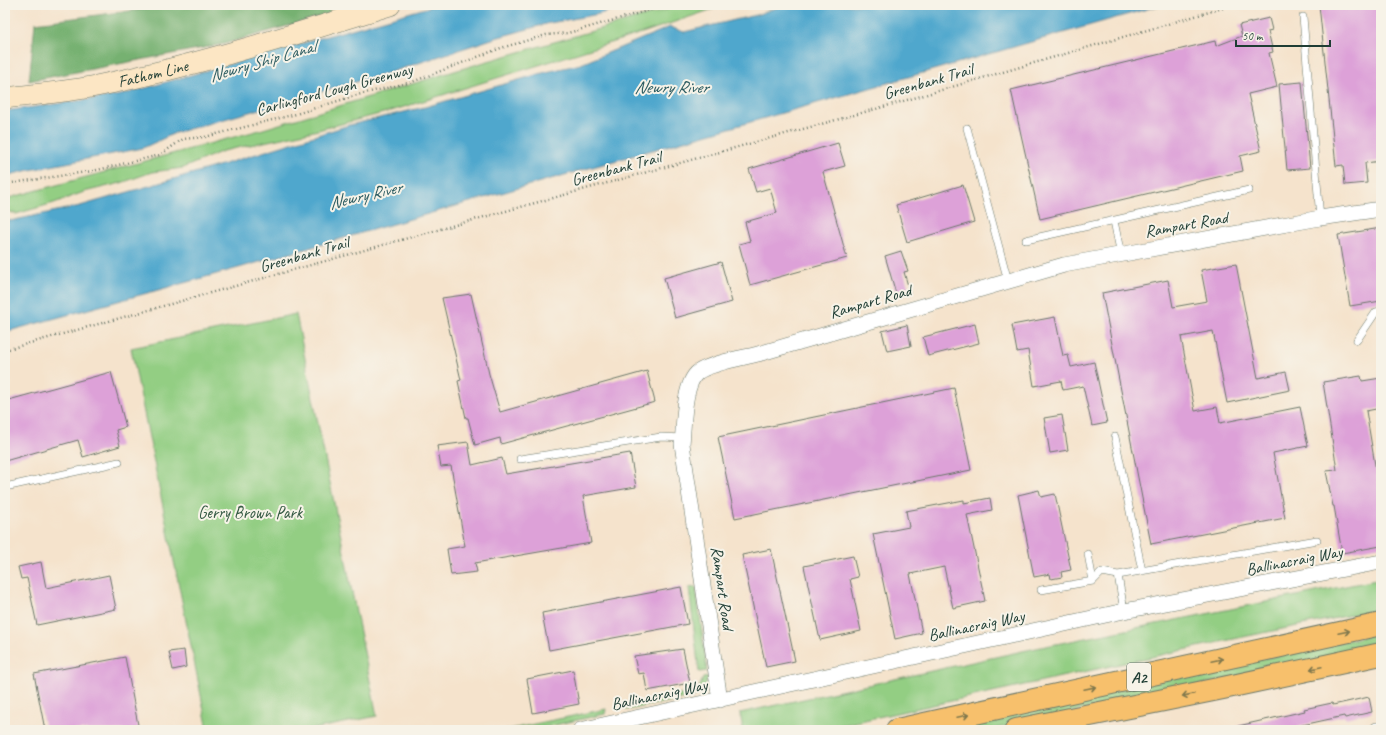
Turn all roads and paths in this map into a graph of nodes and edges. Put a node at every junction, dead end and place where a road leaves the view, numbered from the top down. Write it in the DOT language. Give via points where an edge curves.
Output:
graph roads {
  1 [pos="390,5"];
  2 [pos="668,5"];
  3 [pos="1233,5"];
  4 [pos="1302,17"];
  5 [pos="5,98"];
  6 [pos="968,128"];
  7 [pos="5,184"];
  8 [pos="1249,190"];
  9 [pos="1381,208"];
  10 [pos="1320,218"];
  11 [pos="1114,221"];
  12 [pos="1026,240"];
  13 [pos="1121,255"];
  14 [pos="1008,281"];
  15 [pos="1381,311"];
  16 [pos="1357,340"];
  17 [pos="5,350"];
  18 [pos="1116,437"];
  19 [pos="683,438"];
  20 [pos="520,459"];
  21 [pos="119,462"];
  22 [pos="5,487"];
  23 [pos="1318,540"];
  24 [pos="1088,554"];
  25 [pos="1381,562"];
  26 [pos="1142,571"];
  27 [pos="1118,575"];
  28 [pos="1093,580"];
  29 [pos="1041,590"];
  30 [pos="1124,611"];
  31 [pos="1381,624"];
  32 [pos="1381,654"];
  33 [pos="720,700"];
  34 [pos="580,730"];
  35 [pos="897,730"];
  36 [pos="1016,730"];
  1 -- 5 [label="main road, Fathom Line" via="142,76 51,93"];
  2 -- 7 [label="path, Carlingford Lough Greenway" via="568,33 546,35 501,48 412,82 205,137 184,139 160,155 93,171"];
  3 -- 17 [label="path, Greenbank Trail" via="876,109"];
  4 -- 10 [label="lane"];
  6 -- 14 [label="lane"];
  8 -- 11 [label="lane"];
  9 -- 10 [label="street, Rampart Road"];
  10 -- 13 [label="street, Rampart Road"];
  11 -- 12 [label="lane"];
  11 -- 13 [label="lane"];
  13 -- 14 [label="street, Rampart Road" via="1064,265"];
  14 -- 19 [label="street, Rampart Road" via="710,366 697,373 690,384 685,405"];
  15 -- 16 [label="lane" via="1376,312"];
  18 -- 26 [label="lane"];
  19 -- 20 [label="lane" via="661,438"];
  19 -- 33 [label="street, Rampart Road"];
  21 -- 22 [label="lane"];
  23 -- 26 [label="lane"];
  24 -- 28 [label="lane"];
  25 -- 30 [label="street, Ballinacraig Way"];
  26 -- 27 [label="lane"];
  27 -- 28 [label="lane" via="1102,572"];
  27 -- 30 [label="lane"];
  28 -- 29 [label="lane"];
  30 -- 33 [label="street, Ballinacraig Way"];
  35 -- 31 [label="highway, A2, one-way"];
  32 -- 36 [label="highway, A2, one-way"];
  33 -- 34 [label="street, Ballinacraig Way"];
}
